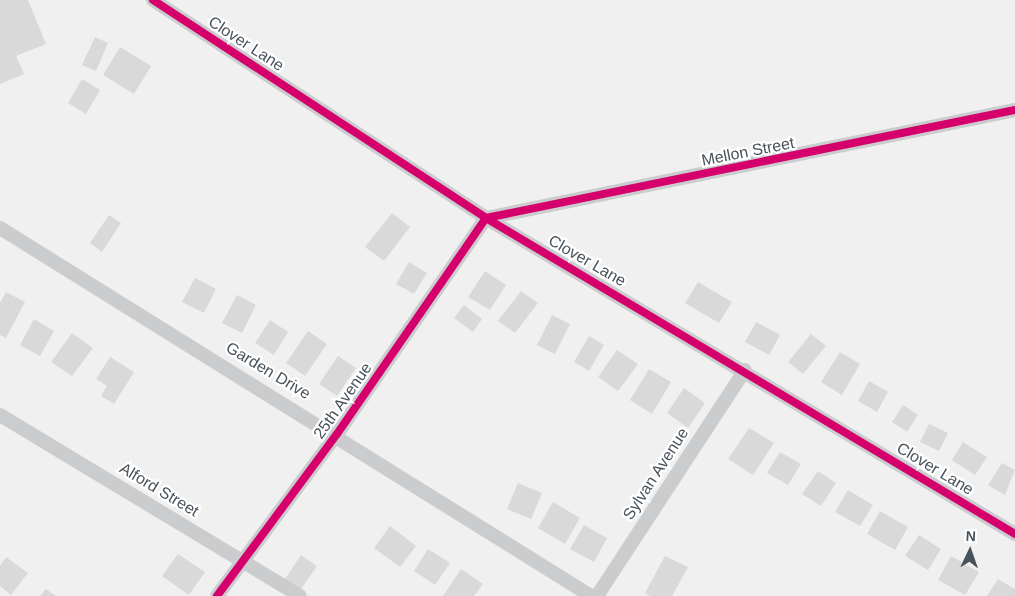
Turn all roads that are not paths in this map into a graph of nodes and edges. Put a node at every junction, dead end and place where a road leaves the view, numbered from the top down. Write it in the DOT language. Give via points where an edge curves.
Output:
graph roads {
  1 [pos="153,0"];
  2 [pos="1015,110"];
  3 [pos="486,218"];
  4 [pos="0,228"];
  5 [pos="745,370"];
  6 [pos="0,414"];
  7 [pos="337,434"];
  8 [pos="1015,534"];
  9 [pos="243,562"];
  10 [pos="217,596"];
  11 [pos="300,596"];
  12 [pos="591,596"];
  13 [pos="597,596"];
  1 -- 3 [label="street, Clover Lane"];
  2 -- 3 [label="street, Mellon Street"];
  3 -- 5 [label="street, Clover Lane"];
  3 -- 7 [label="street, 25th Avenue"];
  4 -- 7 [label="street, Garden Drive"];
  5 -- 8 [label="street, Clover Lane"];
  5 -- 13 [label="street, Sylvan Avenue"];
  6 -- 9 [label="street, Alford Street"];
  7 -- 9 [label="street, 25th Avenue"];
  7 -- 12 [label="street, Garden Drive"];
  9 -- 10 [label="street, 25th Avenue"];
  9 -- 11 [label="street, Alford Street"];
}
